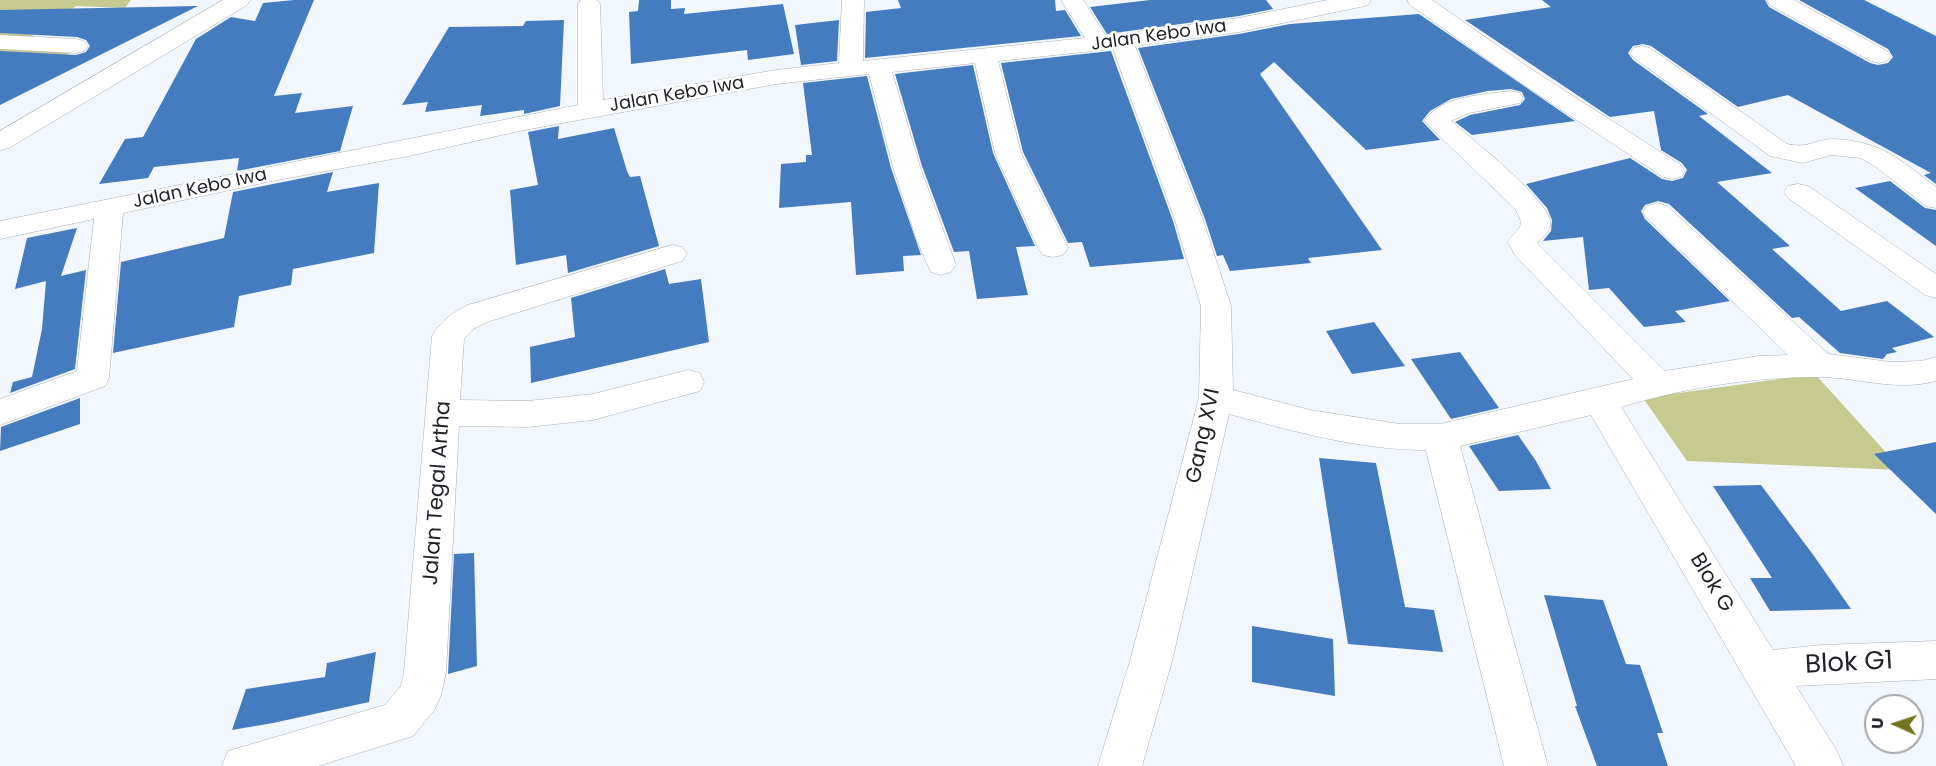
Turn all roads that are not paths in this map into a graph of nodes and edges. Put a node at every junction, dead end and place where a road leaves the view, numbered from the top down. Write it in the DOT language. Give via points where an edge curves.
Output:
graph roads {
  1 [pos="239,0"];
  2 [pos="853,0"];
  3 [pos="1072,0"];
  4 [pos="1360,0"];
  5 [pos="1418,0"];
  6 [pos="1778,0"];
  7 [pos="589,4"];
  8 [pos="1319,4"];
  9 [pos="0,42"];
  10 [pos="1111,43"];
  11 [pos="75,46"];
  12 [pos="1642,53"];
  13 [pos="1879,56"];
  14 [pos="985,57"];
  15 [pos="879,67"];
  16 [pos="851,70"];
  17 [pos="1511,98"];
  18 [pos="591,111"];
  19 [pos="0,142"];
  20 [pos="1672,171"];
  21 [pos="1798,192"];
  22 [pos="1936,200"];
  23 [pos="109,208"];
  24 [pos="1657,212"];
  25 [pos="0,230"];
  26 [pos="1053,248"];
  27 [pos="672,254"];
  28 [pos="940,265"];
  29 [pos="1936,288"];
  30 [pos="1819,365"];
  31 [pos="1936,369"];
  32 [pos="688,382"];
  33 [pos="1658,384"];
  34 [pos="1216,398"];
  35 [pos="1600,401"];
  36 [pos="0,412"];
  37 [pos="444,413"];
  38 [pos="1440,437"];
  39 [pos="1936,660"];
  40 [pos="1763,670"];
  41 [pos="244,766"];
  42 [pos="1120,766"];
  43 [pos="1526,766"];
  44 [pos="1821,766"];
  1 -- 19 [label="street"];
  2 -- 16 [label="street"];
  3 -- 10 [label="street, Gang XVI"];
  4 -- 8 [label="street, Jalan Kebo Iwa"];
  5 -- 20 [label="street"];
  6 -- 13 [label="street"];
  7 -- 18 [label="street"];
  8 -- 10 [label="street, Jalan Kebo Iwa" via="1239,25"];
  9 -- 11 [label="street"];
  10 -- 14 [label="street, Jalan Kebo Iwa"];
  10 -- 34 [label="street, Gang XVI" via="1189,220 1216,306"];
  12 -- 22 [label="street" via="1779,150 1803,155 1830,147 1867,151"];
  14 -- 15 [label="street, Jalan Kebo Iwa"];
  14 -- 26 [label="street" via="1008,153"];
  15 -- 16 [label="street, Jalan Kebo Iwa"];
  15 -- 28 [label="street" via="891,121"];
  16 -- 18 [label="street, Jalan Kebo Iwa" via="776,77"];
  17 -- 33 [label="street" via="1465,106 1445,113 1437,121 1526,204 1536,220 1535,229 1522,242 1525,248"];
  18 -- 23 [label="street, Jalan Kebo Iwa"];
  21 -- 29 [label="street"];
  23 -- 25 [label="street, Jalan Kebo Iwa"];
  23 -- 36 [label="street" via="93,378"];
  24 -- 30 [label="street"];
  27 -- 37 [label="street, Jalan Tegal Artha" via="462,321 448,336"];
  30 -- 31 [label="street" via="1891,374 1921,374"];
  30 -- 33 [label="street" via="1758,368"];
  32 -- 37 [label="street" via="592,407 528,414"];
  33 -- 35 [label="street"];
  34 -- 38 [label="street" via="1310,423 1400,437"];
  34 -- 42 [label="street, Gang XVI" via="1151,661"];
  35 -- 38 [label="street"];
  35 -- 40 [label="street, Blok G"];
  37 -- 41 [label="street, Jalan Tegal Artha" via="420,696 398,722"];
  38 -- 43 [label="street"];
  39 -- 40 [label="street, Blok G1"];
  40 -- 44 [label="street, Blok G"];
}
